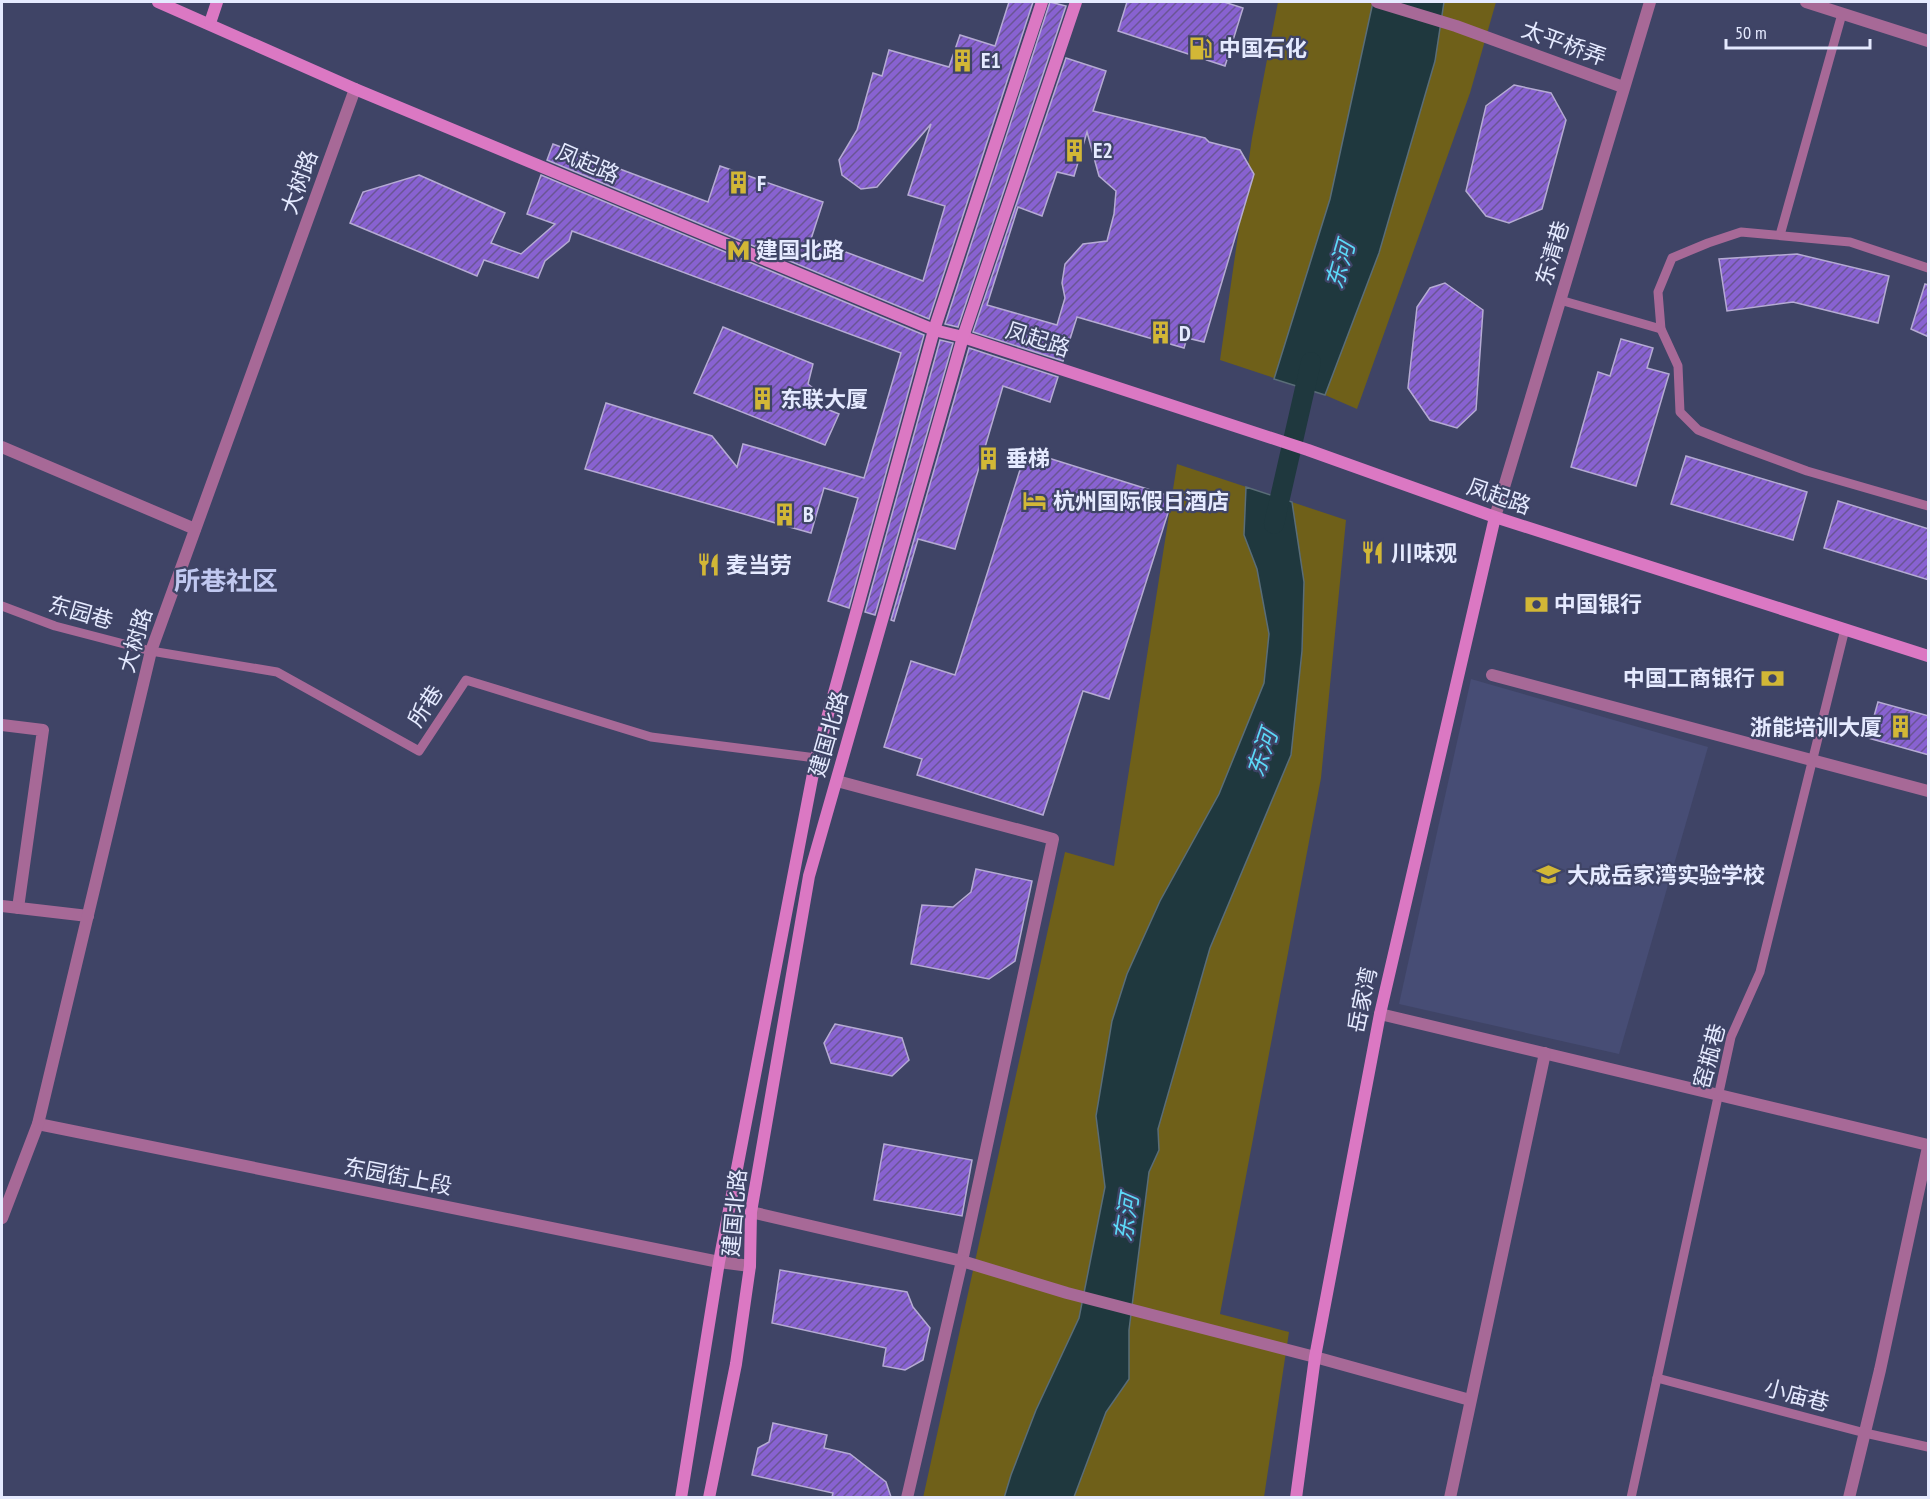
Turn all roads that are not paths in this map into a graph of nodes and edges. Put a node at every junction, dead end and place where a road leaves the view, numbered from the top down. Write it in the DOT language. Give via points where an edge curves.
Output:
graph roads {
  1 [pos="158,2"];
  2 [pos="217,2"];
  3 [pos="1042,2"];
  4 [pos="1076,2"];
  5 [pos="1377,2"];
  6 [pos="1650,2"];
  7 [pos="1806,2"];
  8 [pos="1842,14"];
  9 [pos="210,23"];
  10 [pos="1929,41"];
  11 [pos="1623,87"];
  12 [pos="355,89"];
  13 [pos="1780,235"];
  14 [pos="1929,268"];
  15 [pos="1560,300"];
  16 [pos="1661,329"];
  17 [pos="934,330"];
  18 [pos="963,337"];
  19 [pos="2,447"];
  20 [pos="1929,507"];
  21 [pos="1495,517"];
  22 [pos="195,529"];
  23 [pos="2,606"];
  24 [pos="1845,629"];
  25 [pos="151,651"];
  26 [pos="1929,656"];
  27 [pos="1492,675"];
  28 [pos="2,725"];
  29 [pos="816,758"];
  30 [pos="1812,760"];
  31 [pos="837,781"];
  32 [pos="1929,791"];
  33 [pos="2,906"];
  34 [pos="18,908"];
  35 [pos="88,916"];
  36 [pos="1380,1014"];
  37 [pos="1545,1053"];
  38 [pos="1718,1095"];
  39 [pos="38,1124"];
  40 [pos="1929,1146"];
  41 [pos="752,1212"];
  42 [pos="2,1218"];
  43 [pos="962,1261"];
  44 [pos="719,1262"];
  45 [pos="750,1266"];
  46 [pos="1315,1358"];
  47 [pos="1657,1378"];
  48 [pos="1470,1401"];
  49 [pos="1865,1433"];
  50 [pos="1929,1447"];
  51 [pos="681,1497"];
  52 [pos="709,1497"];
  53 [pos="907,1497"];
  54 [pos="1296,1497"];
  55 [pos="1450,1497"];
  56 [pos="1631,1497"];
  57 [pos="1849,1497"];
  1 -- 9 [label="main road, 凤起路"];
  2 -- 9 [label="main road"];
  3 -- 17 [label="main road, 建国北路"];
  4 -- 18 [label="main road, 建国北路"];
  5 -- 11 [label="street, 太平桥弄" via="1456,26"];
  6 -- 11 [label="street, 东清巷"];
  7 -- 8 [label="street"];
  8 -- 10 [label="street"];
  8 -- 13 [label="lane"];
  9 -- 12 [label="main road, 凤起路"];
  11 -- 15 [label="street, 东清巷"];
  12 -- 17 [label="main road, 凤起路"];
  12 -- 22 [label="street, 大树路"];
  13 -- 14 [label="lane" via="1850,242"];
  13 -- 16 [label="lane" via="1741,232 1672,258 1658,292"];
  15 -- 16 [label="lane"];
  15 -- 21 [label="street, 东清巷"];
  16 -- 20 [label="lane" via="1678,366 1680,412 1698,430 1807,471"];
  17 -- 18 [label="main road, 凤起路"];
  17 -- 29 [label="main road, 建国北路"];
  18 -- 21 [label="main road, 凤起路" via="1308,450"];
  18 -- 31 [label="main road, 建国北路"];
  19 -- 22 [label="street"];
  21 -- 24 [label="main road, 凤起路"];
  21 -- 36 [label="main road, 岳家湾"];
  22 -- 25 [label="street, 大树路"];
  23 -- 25 [label="lane, 东园巷" via="55,626"];
  24 -- 26 [label="main road, 凤起路"];
  24 -- 30 [label="lane, 窑瓶巷"];
  25 -- 29 [label="lane, 所巷" via="277,672 419,751 466,680 651,737"];
  25 -- 35 [label="street, 大树路"];
  27 -- 30 [label="street"];
  28 -- 34 [label="street" via="43,730"];
  29 -- 44 [label="main road, 建国北路"];
  30 -- 32 [label="street"];
  30 -- 38 [label="lane, 窑瓶巷" via="1760,972 1731,1037"];
  31 -- 41 [label="main road, 建国北路" via="809,876"];
  31 -- 43 [label="street" via="1053,838"];
  33 -- 34 [label="street"];
  34 -- 35 [label="street"];
  35 -- 39 [label="street, 大树路"];
  36 -- 37 [label="street"];
  36 -- 46 [label="main road, 岳家湾"];
  37 -- 38 [label="street"];
  37 -- 48 [label="street"];
  38 -- 40 [label="street"];
  38 -- 47 [label="lane, 窑瓶巷"];
  39 -- 42 [label="street, 大树路"];
  39 -- 44 [label="street, 东园街上段"];
  40 -- 49 [label="street"];
  41 -- 43 [label="street"];
  41 -- 45 [label="main road, 建国北路"];
  43 -- 46 [label="street" via="1067,1293"];
  43 -- 53 [label="street"];
  44 -- 45 [label="street, 东园街上段"];
  44 -- 51 [label="main road, 建国北路"];
  45 -- 52 [label="main road, 建国北路" via="736,1364"];
  46 -- 48 [label="street"];
  46 -- 54 [label="main road, 岳家湾"];
  47 -- 49 [label="lane, 小庙巷"];
  47 -- 56 [label="lane, 窑瓶巷"];
  48 -- 55 [label="street"];
  49 -- 50 [label="lane, 小庙巷"];
  49 -- 57 [label="street"];
}
